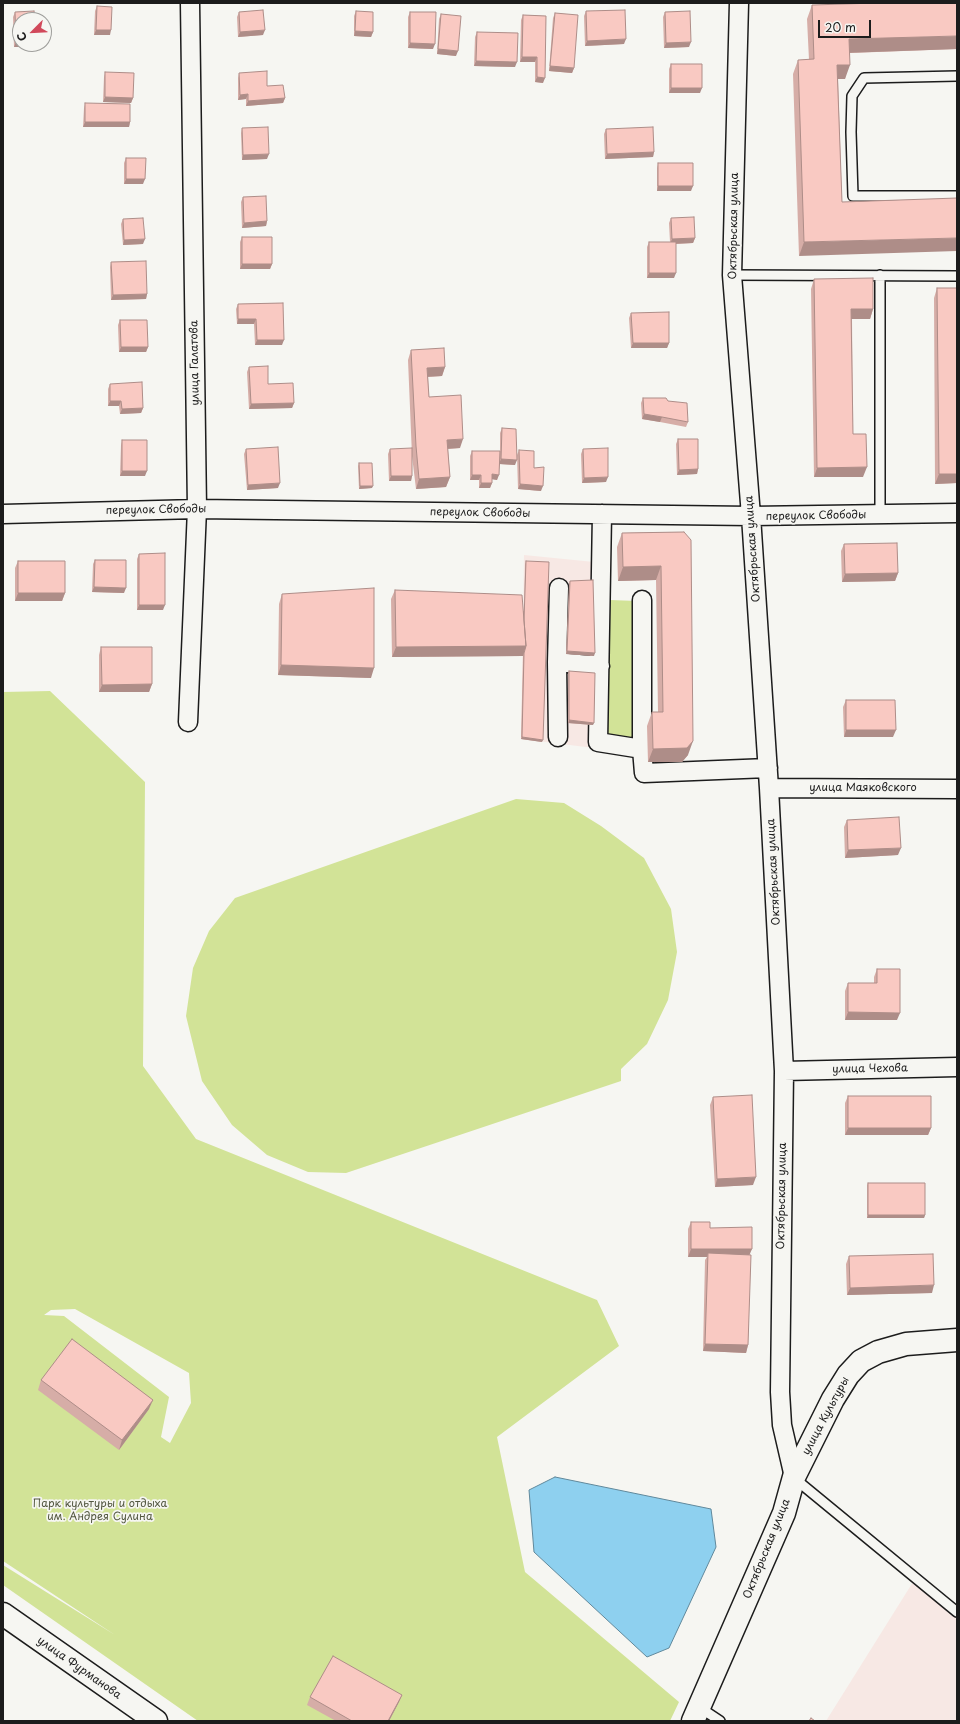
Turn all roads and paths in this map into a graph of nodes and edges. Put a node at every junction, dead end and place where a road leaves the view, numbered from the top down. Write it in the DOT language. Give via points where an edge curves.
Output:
graph roads {
  1 [pos="190,3"];
  2 [pos="739,3"];
  3 [pos="957,76"];
  4 [pos="957,196"];
  5 [pos="732,275"];
  6 [pos="880,275"];
  7 [pos="957,276"];
  8 [pos="197,509"];
  9 [pos="957,513"];
  10 [pos="3,514"];
  11 [pos="602,514"];
  12 [pos="880,515"];
  13 [pos="752,516"];
  14 [pos="559,588"];
  15 [pos="642,600"];
  16 [pos="557,662"];
  17 [pos="600,666"];
  18 [pos="188,722"];
  19 [pos="558,737"];
  20 [pos="642,749"];
  21 [pos="768,768"];
  22 [pos="769,788"];
  23 [pos="957,788"];
  24 [pos="957,1067"];
  25 [pos="784,1071"];
  26 [pos="957,1340"];
  27 [pos="794,1477"];
  28 [pos="957,1612"];
  29 [pos="3,1614"];
  30 [pos="696,1714"];
  31 [pos="156,1721"];
  32 [pos="720,1721"];
  1 -- 8 [label="street, улица Галатова"];
  2 -- 5 [label="street, Октябрьская улица"];
  3 -- 4 [label="lane" via="864,78 852,96 851,132 852,196"];
  5 -- 6 [label="lane"];
  5 -- 13 [label="street, Октябрьская улица"];
  6 -- 7 [label="lane"];
  6 -- 12 [label="lane"];
  8 -- 10 [label="street, переулок Свободы"];
  8 -- 11 [label="street, переулок Свободы"];
  8 -- 18 [label="street, улица Галатова"];
  9 -- 12 [label="street, переулок Свободы"];
  11 -- 13 [label="street, переулок Свободы"];
  11 -- 17 [label="street"];
  12 -- 13 [label="street, переулок Свободы"];
  13 -- 21 [label="street, Октябрьская улица"];
  14 -- 16 [label="street"];
  15 -- 20 [label="street"];
  16 -- 17 [label="street"];
  16 -- 19 [label="street"];
  17 -- 20 [label="street" via="598,742"];
  20 -- 21 [label="street" via="644,773"];
  21 -- 22 [label="street, Октябрьская улица"];
  22 -- 23 [label="street, улица Маяковского"];
  22 -- 25 [label="street, Октябрьская улица"];
  24 -- 25 [label="street, улица Чехова"];
  25 -- 27 [label="street, Октябрьская улица" via="780,1392 782,1425"];
  26 -- 27 [label="main road, улица Культуры" via="906,1344 878,1352 861,1361 848,1375 833,1399"];
  27 -- 28 [label="lane"];
  27 -- 30 [label="main road, Октябрьская улица" via="784,1513"];
  29 -- 31 [label="main road, улица Фурманова"];
  30 -- 32 [label="lane"];
}
